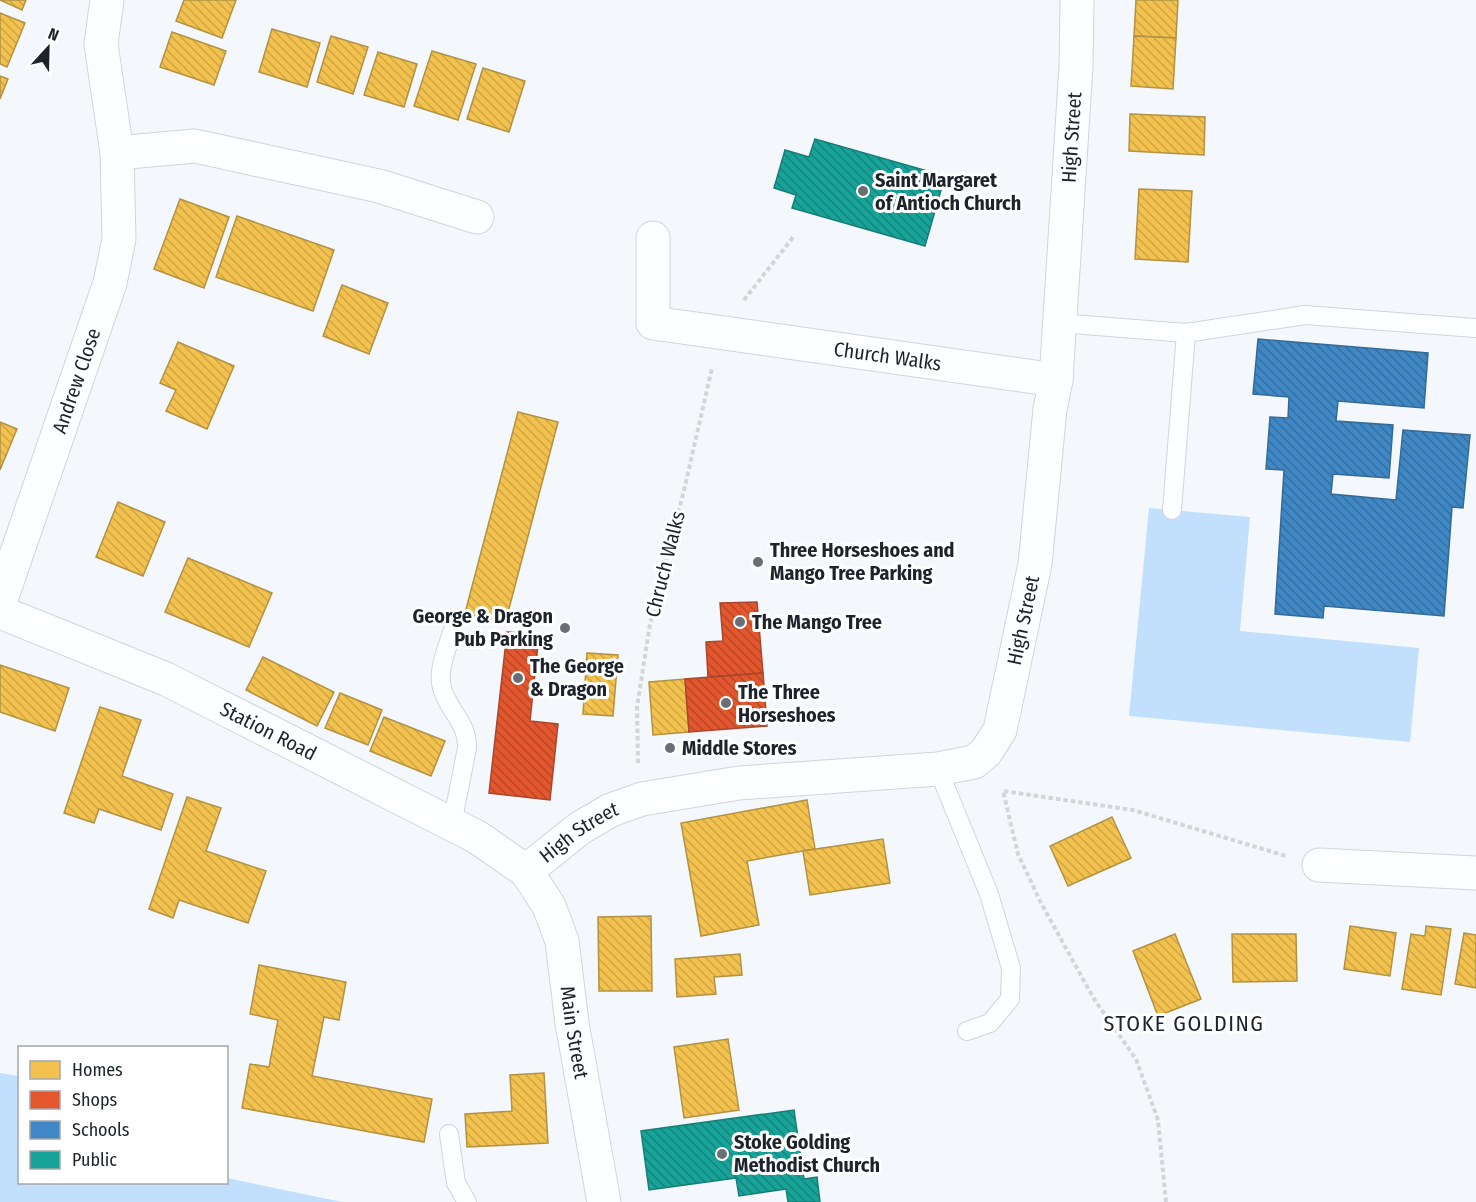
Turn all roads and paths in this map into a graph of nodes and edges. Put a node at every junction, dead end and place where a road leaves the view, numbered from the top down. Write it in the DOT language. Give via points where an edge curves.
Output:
graph roads {
  1 [pos="107,0"];
  2 [pos="1077,0"];
  3 [pos="117,153"];
  4 [pos="477,217"];
  5 [pos="794,236"];
  6 [pos="654,238"];
  7 [pos="1059,323"];
  8 [pos="1475,328"];
  9 [pos="720,331"];
  10 [pos="1186,333"];
  11 [pos="1056,380"];
  12 [pos="1172,510"];
  13 [pos="0,602"];
  14 [pos="0,612"];
  15 [pos="452,632"];
  16 [pos="938,769"];
  17 [pos="642,799"];
  18 [pos="452,824"];
  19 [pos="1319,865"];
  20 [pos="526,871"];
  21 [pos="1476,873"];
  22 [pos="967,1031"];
  23 [pos="449,1134"];
  24 [pos="467,1202"];
  25 [pos="604,1202"];
  26 [pos="1166,1202"];
  1 -- 3 [label="street, Andrew Close" via="101,44"];
  2 -- 7 [label="street, High Street"];
  3 -- 4 [label="street" via="195,146 379,186"];
  3 -- 13 [label="street, Andrew Close" via="118,239 110,283"];
  5 -- 9 [label="path"];
  6 -- 9 [label="street, Church Walks" via="653,323"];
  7 -- 10 [label="lane"];
  7 -- 11 [label="street, High Street"];
  8 -- 10 [label="lane" via="1305,315"];
  9 -- 11 [label="street, Church Walks"];
  9 -- 17 [label="path, Chruch Walks" via="650,624 637,707"];
  10 -- 12 [label="lane"];
  11 -- 16 [label="street, High Street" via="1035,564 1000,730 986,752 974,762"];
  14 -- 18 [label="street, Station Road" via="166,678"];
  15 -- 18 [label="lane" via="441,687 468,736"];
  16 -- 17 [label="street, High Street" via="739,783"];
  16 -- 22 [label="lane" via="989,894 1011,968 1010,999 990,1023"];
  17 -- 20 [label="street, High Street" via="611,810 580,828"];
  18 -- 20 [label="street, Station Road"];
  19 -- 21 [label="street"];
  19 -- 26 [label="path" via="1133,810 1003,791 1018,854 1041,903 1094,999 1136,1059 1158,1120"];
  20 -- 25 [label="street, Main Street" via="549,906 562,941 572,1023"];
  23 -- 24 [label="lane" via="456,1183"];
}
